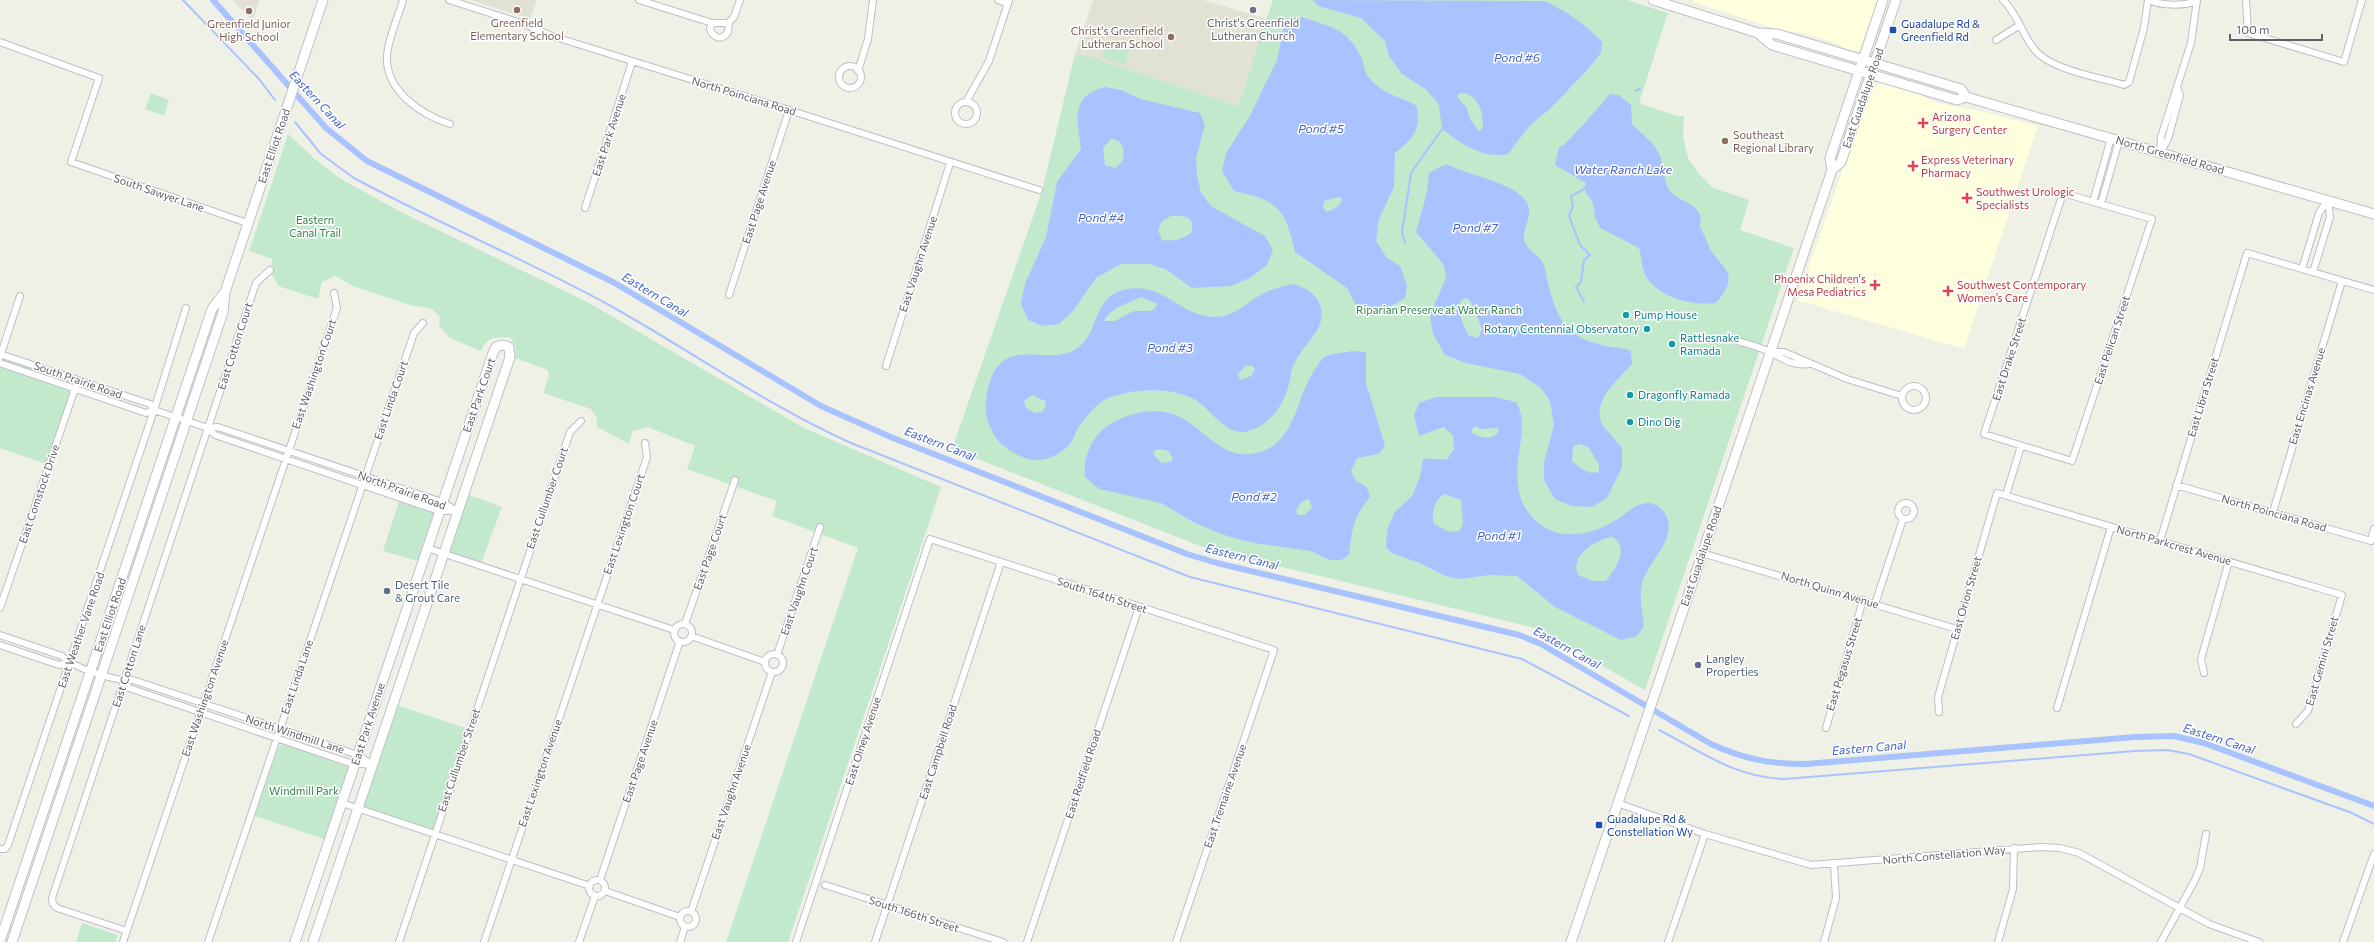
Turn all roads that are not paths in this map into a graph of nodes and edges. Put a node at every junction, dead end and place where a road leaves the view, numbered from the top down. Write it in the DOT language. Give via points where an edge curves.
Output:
graph roads {
  1 [pos="323,0"];
  2 [pos="403,0"];
  3 [pos="449,0"];
  4 [pos="639,0"];
  5 [pos="740,0"];
  6 [pos="873,0"];
  7 [pos="998,0"];
  8 [pos="1653,0"];
  9 [pos="1884,0"];
  10 [pos="1896,0"];
  11 [pos="2003,0"];
  12 [pos="2148,0"];
  13 [pos="2197,0"];
  14 [pos="2246,0"];
  15 [pos="2362,0"];
  16 [pos="1008,2"];
  17 [pos="712,23"];
  18 [pos="728,23"];
  19 [pos="2020,25"];
  20 [pos="1758,34"];
  21 [pos="1996,40"];
  22 [pos="0,42"];
  23 [pos="632,62"];
  24 [pos="1868,62"];
  25 [pos="858,71"];
  26 [pos="1865,74"];
  27 [pos="1966,97"];
  28 [pos="966,102"];
  29 [pos="789,110"];
  30 [pos="450,124"];
  31 [pos="2115,140"];
  32 [pos="2160,152"];
  33 [pos="950,163"];
  34 [pos="1038,190"];
  35 [pos="2328,200"];
  36 [pos="2093,202"];
  37 [pos="2101,204"];
  38 [pos="585,208"];
  39 [pos="2374,214"];
  40 [pos="247,223"];
  41 [pos="2302,269"];
  42 [pos="270,270"];
  43 [pos="2314,272"];
  44 [pos="2342,281"];
  45 [pos="2374,290"];
  46 [pos="334,292"];
  47 [pos="729,295"];
  48 [pos="20,296"];
  49 [pos="186,308"];
  50 [pos="423,323"];
  51 [pos="1737,341"];
  52 [pos="1770,352"];
  53 [pos="0,355"];
  54 [pos="0,363"];
  55 [pos="886,366"];
  56 [pos="78,380"];
  57 [pos="75,389"];
  58 [pos="1902,396"];
  59 [pos="154,410"];
  60 [pos="181,419"];
  61 [pos="581,421"];
  62 [pos="208,428"];
  63 [pos="645,443"];
  64 [pos="2021,446"];
  65 [pos="286,455"];
  66 [pos="363,480"];
  67 [pos="735,480"];
  68 [pos="2176,485"];
  69 [pos="2006,495"];
  70 [pos="441,506"];
  71 [pos="457,511"];
  72 [pos="2273,512"];
  73 [pos="1903,519"];
  74 [pos="820,527"];
  75 [pos="2111,527"];
  76 [pos="2374,529"];
  77 [pos="930,540"];
  78 [pos="2160,541"];
  79 [pos="427,548"];
  80 [pos="444,553"];
  81 [pos="1702,553"];
  82 [pos="2229,561"];
  83 [pos="1001,562"];
  84 [pos="520,579"];
  85 [pos="2342,594"];
  86 [pos="1863,600"];
  87 [pos="597,604"];
  88 [pos="1875,604"];
  89 [pos="1139,607"];
  90 [pos="0,608"];
  91 [pos="685,624"];
  92 [pos="1957,629"];
  93 [pos="674,630"];
  94 [pos="0,635"];
  95 [pos="691,636"];
  96 [pos="680,641"];
  97 [pos="0,645"];
  98 [pos="1274,650"];
  99 [pos="777,655"];
  100 [pos="765,662"];
  101 [pos="69,663"];
  102 [pos="97,672"];
  103 [pos="772,672"];
  104 [pos="2204,673"];
  105 [pos="124,681"];
  106 [pos="203,703"];
  107 [pos="2057,708"];
  108 [pos="200,712"];
  109 [pos="1939,712"];
  110 [pos="2296,724"];
  111 [pos="1826,728"];
  112 [pos="279,729"];
  113 [pos="276,738"];
  114 [pos="358,755"];
  115 [pos="355,765"];
  116 [pos="372,765"];
  117 [pos="342,803"];
  118 [pos="1617,803"];
  119 [pos="358,808"];
  120 [pos="434,834"];
  121 [pos="1705,834"];
  122 [pos="2206,834"];
  123 [pos="2014,848"];
  124 [pos="2,849"];
  125 [pos="2374,854"];
  126 [pos="511,860"];
  127 [pos="1834,865"];
  128 [pos="600,880"];
  129 [pos="826,885"];
  130 [pos="590,886"];
  131 [pos="605,891"];
  132 [pos="595,896"];
  133 [pos="887,906"];
  134 [pos="2179,907"];
  135 [pos="691,912"];
  136 [pos="680,917"];
  137 [pos="685,927"];
  138 [pos="127,931"];
  139 [pos="0,941"];
  140 [pos="12,942"];
  141 [pos="123,942"];
  142 [pos="208,942"];
  143 [pos="295,942"];
  144 [pos="313,942"];
  145 [pos="399,942"];
  146 [pos="484,942"];
  147 [pos="579,942"];
  148 [pos="680,942"];
  149 [pos="796,942"];
  150 [pos="875,942"];
  151 [pos="1003,942"];
  152 [pos="1027,942"];
  153 [pos="1176,942"];
  154 [pos="1571,942"];
  155 [pos="1668,942"];
  156 [pos="1824,942"];
  157 [pos="1998,942"];
  158 [pos="2162,942"];
  159 [pos="2259,942"];
  160 [pos="2344,942"];
  1 -- 40 [label="main road, East Elliot Road"];
  2 -- 30 [label="street" via="387,57 393,81 403,96 436,120"];
  3 -- 23 [label="street, North Poinciana Road"];
  4 -- 17 [label="street"];
  5 -- 18 [label="street" via="734,17"];
  6 -- 25 [label="street" via="868,39"];
  7 -- 16 [label="street"];
  8 -- 20 [label="main road, North Greenfield Road"];
  9 -- 24 [label="main road, East Guadalupe Road"];
  10 -- 24 [label="main road, East Guadalupe Road"];
  11 -- 19 [label="street"];
  12 -- 13 [label="street" via="2155,3 2189,4"];
  12 -- 19 [label="street" via="2144,28 2127,84 2050,63 2034,50"];
  13 -- 32 [label="street" via="2195,29 2177,88 2180,95 2168,138"];
  14 -- 15 [label="street" via="2248,33 2344,62"];
  16 -- 28 [label="street" via="989,62"];
  17 -- 18 [label="street"];
  17 -- 18 [label="street" via="710,29 716,37 722,37 728,32"];
  19 -- 21 [label="street"];
  20 -- 24 [label="main road, North Greenfield Road" via="1781,40 1786,37"];
  20 -- 26 [label="main road, North Greenfield Road" via="1772,45"];
  22 -- 40 [label="street, South Sawyer Lane" via="99,78 71,162"];
  23 -- 29 [label="street, North Poinciana Road"];
  23 -- 38 [label="street, East Park Avenue"];
  24 -- 26 [label="main road, East Guadalupe Road"];
  24 -- 27 [label="main road, North Greenfield Road" via="1961,89"];
  26 -- 27 [label="main road, North Greenfield Road" via="1957,100"];
  26 -- 52 [label="main road, East Guadalupe Road" via="1841,162 1832,170"];
  27 -- 31 [label="main road, North Greenfield Road"];
  29 -- 33 [label="street, North Poinciana Road"];
  29 -- 47 [label="street, East Page Avenue"];
  31 -- 32 [label="main road, North Greenfield Road"];
  31 -- 36 [label="street"];
  31 -- 37 [label="street"];
  32 -- 35 [label="main road, North Greenfield Road"];
  33 -- 34 [label="street, North Poinciana Road"];
  33 -- 55 [label="street, East Vaughn Avenue"];
  35 -- 39 [label="main road, North Greenfield Road"];
  35 -- 41 [label="street" via="2319,213"];
  35 -- 43 [label="street" via="2330,218"];
  36 -- 37 [label="street"];
  36 -- 64 [label="street, East Drake Street" via="2063,193 1984,434"];
  37 -- 64 [label="street, East Pelican Street" via="2152,219 2072,461"];
  40 -- 60 [label="main road, East Elliot Road" via="225,292 223,312"];
  41 -- 43 [label="street"];
  41 -- 68 [label="street, East Libra Street" via="2247,253"];
  42 -- 62 [label="street, East Cotton Court" via="256,283"];
  43 -- 44 [label="street"];
  44 -- 45 [label="street"];
  44 -- 72 [label="street, East Encinas Avenue"];
  46 -- 65 [label="street, East Washington Court" via="337,308"];
  48 -- 53 [label="street"];
  49 -- 59 [label="street, East Weather Vane Road"];
  50 -- 66 [label="street, East Linda Court" via="414,333"];
  51 -- 52 [label="street"];
  52 -- 58 [label="street" via="1780,359 1800,365 1808,364"];
  52 -- 81 [label="main road, East Guadalupe Road"];
  53 -- 56 [label="street, South Prairie Road"];
  54 -- 57 [label="street, South Prairie Road"];
  56 -- 57 [label="street, East Comstock Drive"];
  56 -- 59 [label="street, South Prairie Road" via="150,404"];
  57 -- 59 [label="street, South Prairie Road" via="146,413"];
  57 -- 90 [label="street, East Comstock Drive"];
  58 -- 58 [label="street" via="1905,407 1912,410 1920,409 1926,395 1917,387 1906,389"];
  59 -- 60 [label="street, South Prairie Road"];
  59 -- 101 [label="street, East Weather Vane Road"];
  60 -- 62 [label="street, North Prairie Road"];
  60 -- 102 [label="main road, East Elliot Road"];
  61 -- 84 [label="street, East Cullumber Court" via="570,432"];
  62 -- 65 [label="street, North Prairie Road" via="215,435"];
  62 -- 65 [label="street, North Prairie Road" via="218,426"];
  62 -- 105 [label="street, East Cotton Lane"];
  63 -- 87 [label="street, East Lexington Court" via="647,457"];
  64 -- 69 [label="street"];
  65 -- 66 [label="street, North Prairie Road"];
  65 -- 66 [label="street, North Prairie Road"];
  65 -- 106 [label="street, East Washington Avenue"];
  66 -- 70 [label="street, North Prairie Road"];
  66 -- 70 [label="street, North Prairie Road"];
  66 -- 112 [label="street, East Linda Lane"];
  67 -- 91 [label="street, East Page Court"];
  68 -- 72 [label="street, North Poinciana Road"];
  68 -- 78 [label="street, East Libra Street"];
  69 -- 75 [label="street, North Parkcrest Avenue"];
  69 -- 92 [label="street, East Orion Street" via="1997,493"];
  70 -- 71 [label="street, North Prairie Road"];
  70 -- 71 [label="main road, East Park Court" via="493,352 496,347 502,345 509,347 510,357"];
  70 -- 79 [label="main road, East Park Avenue"];
  71 -- 80 [label="main road, East Park Avenue"];
  72 -- 76 [label="street, North Poinciana Road" via="2371,541"];
  73 -- 88 [label="street"];
  74 -- 99 [label="street, East Vaughn Court"];
  75 -- 78 [label="street, North Parkcrest Avenue"];
  75 -- 107 [label="street"];
  77 -- 83 [label="street, South 164th Street"];
  77 -- 149 [label="street, East Olney Avenue"];
  78 -- 82 [label="street, North Parkcrest Avenue"];
  79 -- 80 [label="street"];
  79 -- 114 [label="main road, East Park Avenue"];
  80 -- 84 [label="street"];
  80 -- 116 [label="main road, East Park Avenue"];
  81 -- 86 [label="street, North Quinn Avenue"];
  81 -- 118 [label="main road, East Guadalupe Road"];
  82 -- 85 [label="street, North Parkcrest Avenue"];
  82 -- 104 [label="street" via="2201,659"];
  83 -- 89 [label="street, South 164th Street"];
  83 -- 133 [label="street, East Campbell Road"];
  84 -- 87 [label="street"];
  84 -- 120 [label="street, East Cullumber Street"];
  85 -- 110 [label="street, East Gemini Street" via="2308,711"];
  86 -- 88 [label="street, North Quinn Avenue"];
  86 -- 111 [label="street, East Pegasus Street"];
  87 -- 93 [label="street"];
  87 -- 126 [label="street, East Lexington Avenue"];
  88 -- 92 [label="street, North Quinn Avenue"];
  89 -- 98 [label="street, South 164th Street"];
  89 -- 152 [label="street, East Redfield Road"];
  91 -- 93 [label="street" via="677,626"];
  91 -- 95 [label="street" via="691,629"];
  92 -- 109 [label="street, East Orion Street" via="1938,697"];
  93 -- 96 [label="street"];
  94 -- 101 [label="street" via="62,656"];
  95 -- 96 [label="street" via="686,641"];
  95 -- 100 [label="street"];
  96 -- 128 [label="street, East Page Avenue"];
  97 -- 101 [label="street" via="59,665"];
  98 -- 153 [label="street, East Tremaine Avenue"];
  99 -- 100 [label="street" via="769,656"];
  99 -- 103 [label="street, East Vaughn Avenue" via="782,661 781,667"];
  100 -- 103 [label="street" via="766,668"];
  101 -- 102 [label="street, North Windmill Lane"];
  101 -- 124 [label="street, East Weather Vane Road"];
  102 -- 105 [label="street, North Windmill Lane"];
  102 -- 139 [label="main road, East Elliot Road"];
  102 -- 140 [label="main road, East Elliot Road"];
  103 -- 135 [label="street, East Vaughn Avenue"];
  105 -- 106 [label="street, North Windmill Lane" via="133,680"];
  105 -- 108 [label="street, North Windmill Lane" via="129,688"];
  105 -- 138 [label="street, East Cotton Lane" via="52,898 57,908"];
  106 -- 108 [label="street, East Washington Avenue"];
  106 -- 112 [label="street, North Windmill Lane"];
  108 -- 113 [label="street, North Windmill Lane"];
  108 -- 138 [label="street, East Washington Avenue"];
  112 -- 113 [label="street, East Linda Lane"];
  112 -- 114 [label="street, North Windmill Lane"];
  113 -- 115 [label="street, North Windmill Lane"];
  113 -- 142 [label="street, East Linda Lane"];
  114 -- 115 [label="main road, East Park Avenue"];
  114 -- 116 [label="street, North Windmill Lane"];
  115 -- 116 [label="street, North Windmill Lane"];
  115 -- 117 [label="main road, East Park Avenue"];
  116 -- 119 [label="main road, East Park Avenue"];
  117 -- 119 [label="street"];
  117 -- 143 [label="main road, East Park Avenue"];
  118 -- 121 [label="street, North Constellation Way"];
  118 -- 154 [label="main road, East Guadalupe Road"];
  119 -- 120 [label="street"];
  119 -- 144 [label="main road, East Park Avenue"];
  120 -- 126 [label="street"];
  120 -- 145 [label="street, East Cullumber Street"];
  121 -- 127 [label="street, North Constellation Way" via="1811,865"];
  121 -- 155 [label="street"];
  122 -- 134 [label="street" via="2200,868"];
  123 -- 127 [label="street, North Constellation Way"];
  123 -- 134 [label="street, North Constellation Way" via="2060,848 2079,853"];
  123 -- 157 [label="street" via="2013,889"];
  125 -- 160 [label="street"];
  126 -- 130 [label="street"];
  126 -- 146 [label="street, East Lexington Avenue"];
  127 -- 156 [label="street" via="1836,898"];
  128 -- 130 [label="street" via="595,880"];
  128 -- 131 [label="street" via="605,886"];
  129 -- 133 [label="street, South 166th Street"];
  130 -- 132 [label="street" via="591,893"];
  131 -- 132 [label="street" via="600,896"];
  131 -- 136 [label="street"];
  132 -- 147 [label="street"];
  133 -- 150 [label="street, East Campbell Road"];
  133 -- 151 [label="street, South 166th Street"];
  134 -- 158 [label="street"];
  134 -- 159 [label="street, North Constellation Way" via="2209,924"];
  135 -- 136 [label="street" via="684,912"];
  135 -- 137 [label="street, East Vaughn Avenue" via="695,915 695,923 691,927"];
  136 -- 137 [label="street" via="680,922"];
  137 -- 148 [label="street, East Vaughn Avenue"];
  138 -- 141 [label="street, East Washington Avenue"];
}
